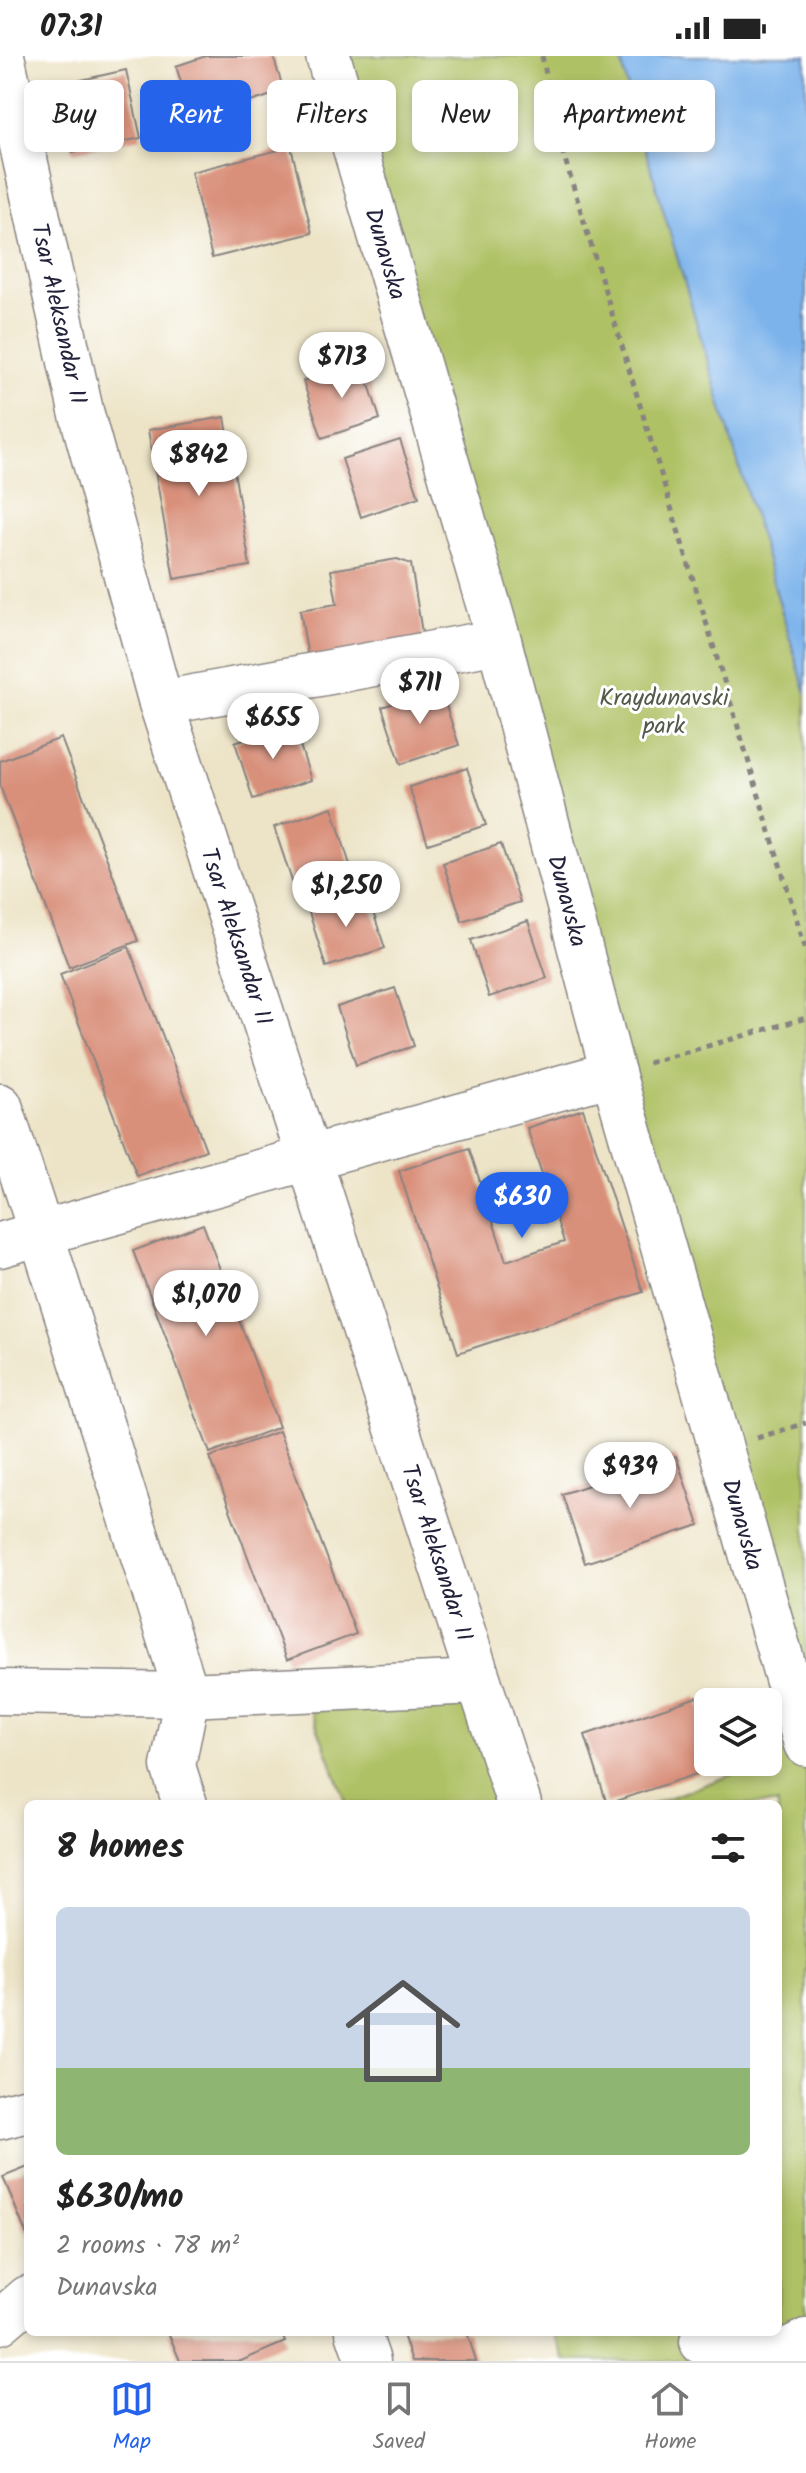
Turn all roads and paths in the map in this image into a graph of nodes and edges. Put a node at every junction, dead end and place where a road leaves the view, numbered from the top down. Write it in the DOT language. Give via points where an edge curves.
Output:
graph roads {
  1 [pos="328,56"];
  2 [pos="542,56"];
  3 [pos="4,57"];
  4 [pos="499,641"];
  5 [pos="161,703"];
  6 [pos="806,950"];
  7 [pos="806,1018"];
  8 [pos="613,1073"];
  9 [pos="0,1106"];
  10 [pos="308,1157"];
  11 [pos="41,1233"];
  12 [pos="0,1245"];
  13 [pos="806,1423"];
  14 [pos="721,1449"];
  15 [pos="478,1682"];
  16 [pos="0,1692"];
  17 [pos="187,1695"];
  18 [pos="806,1744"];
  19 [pos="184,1800"];
  20 [pos="518,1800"];
  21 [pos="24,2111"];
  22 [pos="0,2117"];
  23 [pos="24,2301"];
  24 [pos="0,2322"];
  25 [pos="359,2336"];
  26 [pos="806,2341"];
  27 [pos="704,2345"];
  28 [pos="368,2361"];
  29 [pos="766,2361"];
  1 -- 4 [label="street, Dunavska"];
  2 -- 6 [label="path" via="568,171"];
  3 -- 5 [label="street, Tsar Aleksandar II" via="81,411"];
  4 -- 5 [label="street"];
  4 -- 8 [label="street, Dunavska"];
  5 -- 10 [label="street, Tsar Aleksandar II"];
  7 -- 8 [label="path"];
  8 -- 10 [label="street"];
  8 -- 14 [label="street, Dunavska"];
  9 -- 11 [label="street"];
  10 -- 11 [label="street"];
  10 -- 15 [label="street, Tsar Aleksandar II"];
  11 -- 12 [label="street"];
  11 -- 17 [label="street"];
  13 -- 14 [label="path"];
  14 -- 18 [label="street, Dunavska"];
  15 -- 17 [label="street"];
  15 -- 20 [label="street, Tsar Aleksandar II"];
  16 -- 17 [label="street"];
  17 -- 19 [label="street" via="173,1766"];
  21 -- 22 [label="street"];
  23 -- 24 [label="street"];
  25 -- 28 [label="street"];
  26 -- 29 [label="street"];
  27 -- 29 [label="street" via="729,2356"];
}
